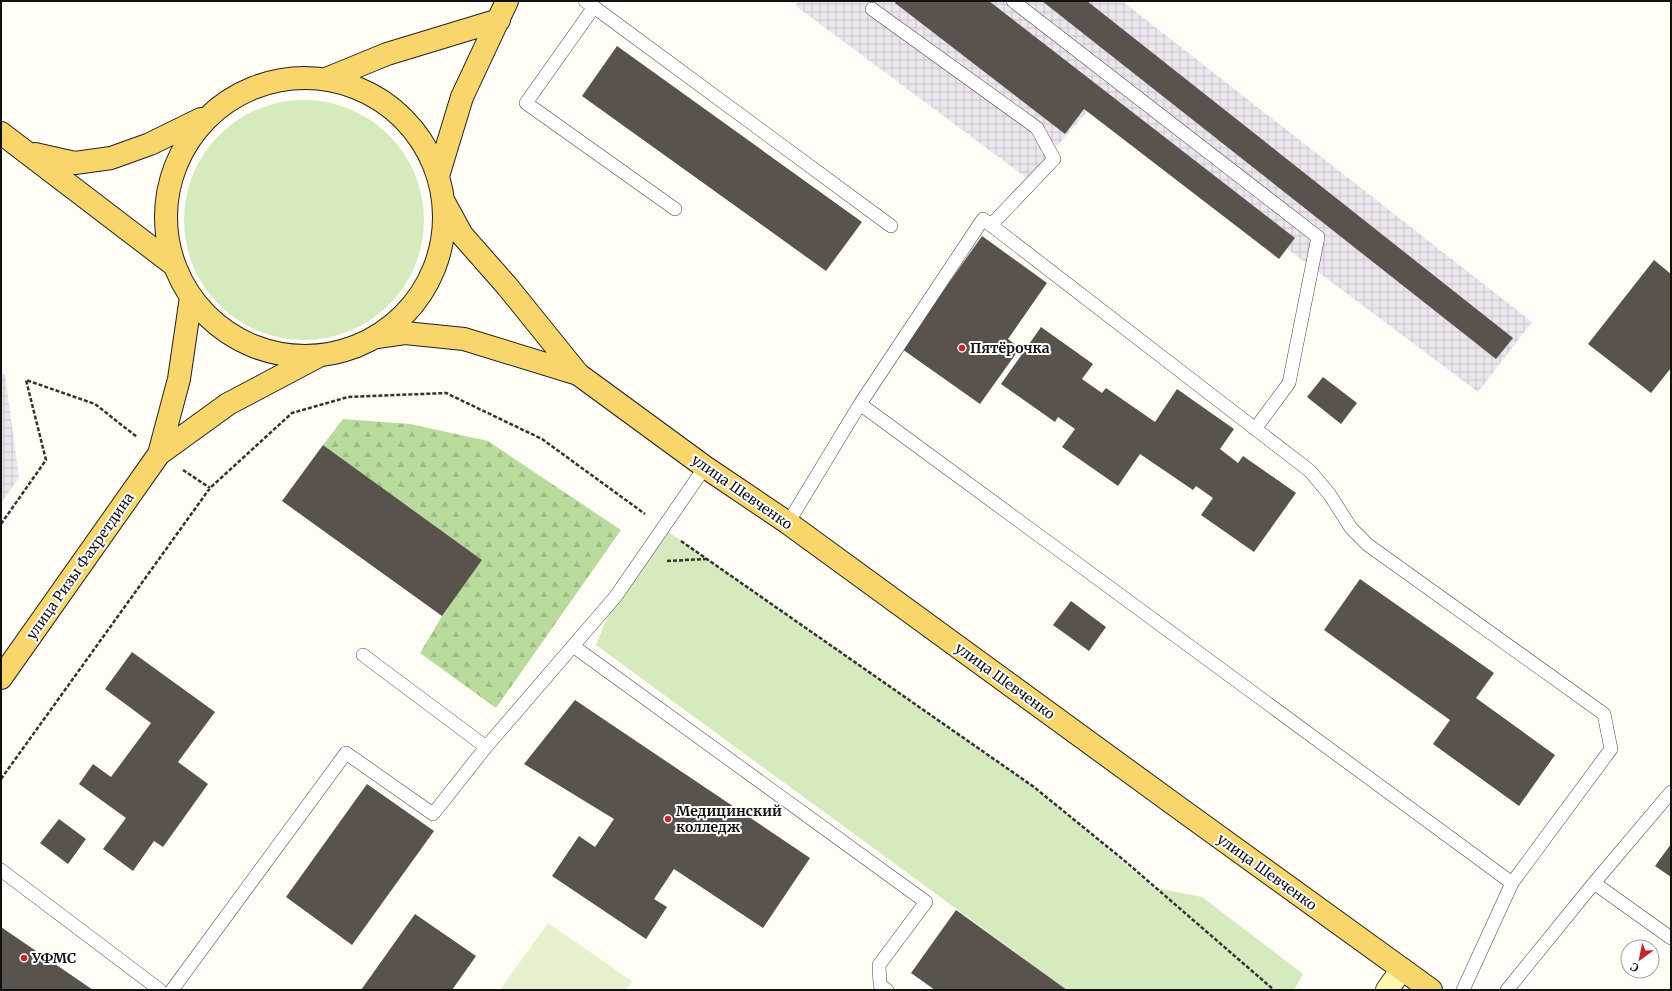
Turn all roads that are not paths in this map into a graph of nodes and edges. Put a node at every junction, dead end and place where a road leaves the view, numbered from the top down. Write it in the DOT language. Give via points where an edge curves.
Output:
graph roads {
  1 [pos="1013,1"];
  2 [pos="589,4"];
  3 [pos="872,9"];
  4 [pos="503,10"];
  5 [pos="326,79"];
  6 [pos="207,116"];
  7 [pos="1,133"];
  8 [pos="27,152"];
  9 [pos="438,176"];
  10 [pos="444,202"];
  11 [pos="674,209"];
  12 [pos="991,225"];
  13 [pos="891,226"];
  14 [pos="174,265"];
  15 [pos="191,297"];
  16 [pos="376,337"];
  17 [pos="320,355"];
  18 [pos="578,374"];
  19 [pos="860,404"];
  20 [pos="1255,429"];
  21 [pos="159,454"];
  22 [pos="705,467"];
  23 [pos="788,523"];
  24 [pos="573,646"];
  25 [pos="363,655"];
  26 [pos="1,678"];
  27 [pos="486,747"];
  28 [pos="1671,792"];
  29 [pos="1,870"];
  30 [pos="1512,883"];
  31 [pos="1594,883"];
  32 [pos="1671,938"];
  33 [pos="1402,969"];
  34 [pos="160,990"];
  35 [pos="172,990"];
  36 [pos="887,990"];
  37 [pos="1387,990"];
  38 [pos="1431,990"];
  39 [pos="1463,990"];
  40 [pos="1507,990"];
  1 -- 20 [label="lane" via="1318,237 1288,383"];
  2 -- 11 [label="lane" via="526,103"];
  2 -- 13 [label="lane"];
  3 -- 12 [label="lane" via="1037,128 1054,159"];
  4 -- 5 [label="main road"];
  4 -- 9 [label="main road" via="462,97"];
  5 -- 6 [label="main road" via="294,78 262,83 233,97"];
  5 -- 9 [label="main road" via="364,90 397,111 422,141"];
  6 -- 8 [label="main road" via="150,144 111,158 75,163"];
  6 -- 14 [label="main road" via="187,142 173,170 167,196 166,234"];
  7 -- 8 [label="main road"];
  8 -- 14 [label="main road"];
  9 -- 10 [label="main road"];
  10 -- 16 [label="main road" via="442,242 430,279 407,312"];
  10 -- 18 [label="main road" via="462,235"];
  12 -- 19 [label="lane" via="983,219"];
  12 -- 20 [label="lane"];
  14 -- 15 [label="main road"];
  15 -- 17 [label="main road" via="207,316 247,344 295,356"];
  15 -- 21 [label="main road" via="179,379"];
  16 -- 17 [label="main road" via="349,349"];
  16 -- 18 [label="main road" via="405,333 464,339"];
  17 -- 21 [label="main road" via="228,404"];
  18 -- 22 [label="main road, улица Шевченко"];
  19 -- 23 [label="lane"];
  19 -- 30 [label="lane"];
  20 -- 30 [label="lane" via="1310,471 1330,495 1351,528 1368,545 1604,714 1611,749"];
  21 -- 26 [label="main road, улица Ризы Фахретдина"];
  22 -- 23 [label="main road, улица Шевченко"];
  22 -- 24 [label="lane" via="616,596"];
  23 -- 33 [label="main road, улица Шевченко"];
  24 -- 27 [label="lane"];
  24 -- 36 [label="lane" via="926,902 879,966 880,985"];
  25 -- 27 [label="lane"];
  27 -- 35 [label="lane" via="433,814 346,753"];
  28 -- 31 [label="lane"];
  29 -- 34 [label="lane"];
  30 -- 39 [label="lane"];
  31 -- 32 [label="lane"];
  31 -- 40 [label="lane"];
  33 -- 37 [label="main road"];
  33 -- 38 [label="main road, улица Шевченко"];
}
